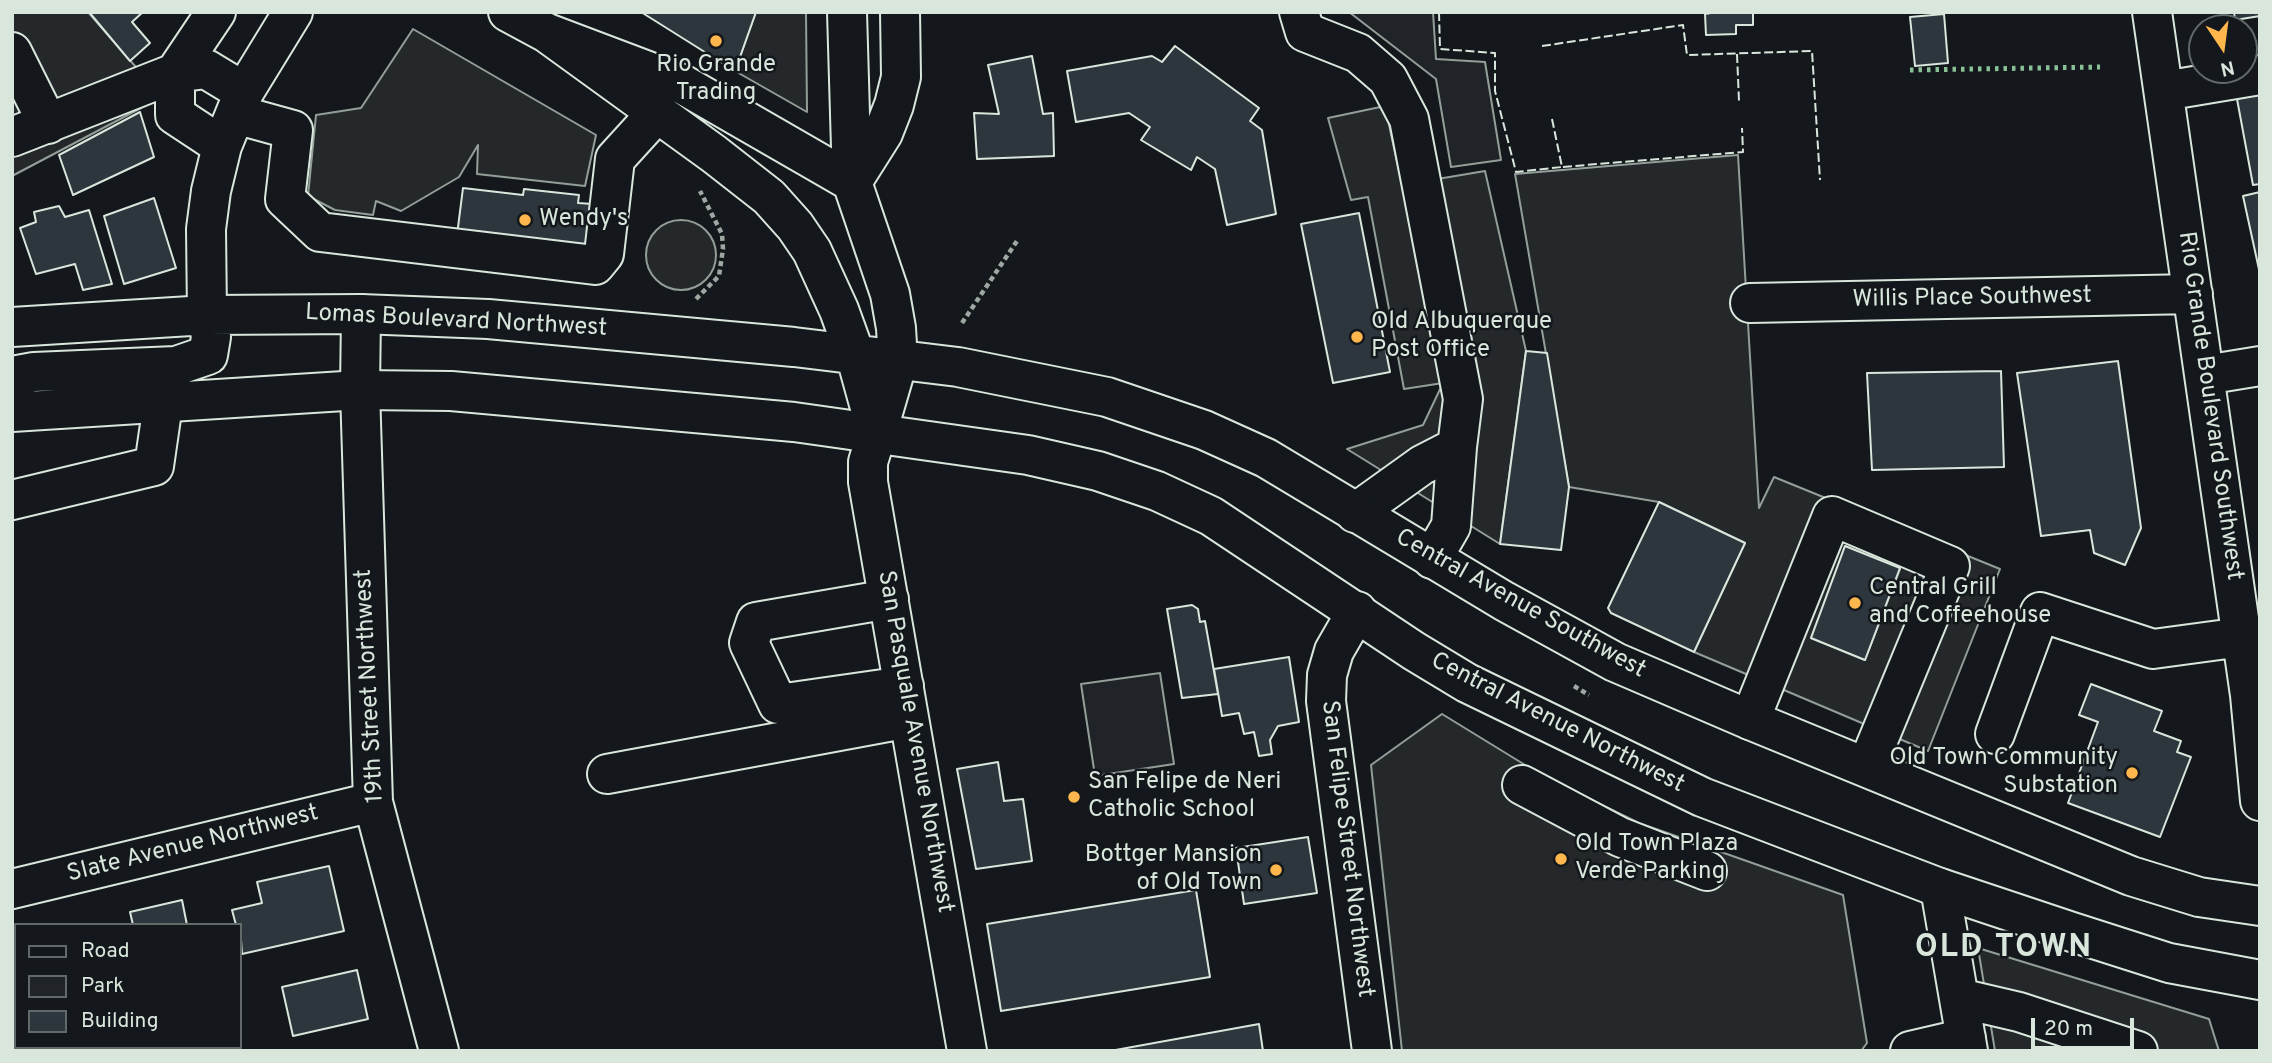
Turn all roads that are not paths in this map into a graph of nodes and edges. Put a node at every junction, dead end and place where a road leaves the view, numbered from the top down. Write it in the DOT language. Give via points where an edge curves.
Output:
graph roads {
  1 [pos="216,12"];
  2 [pos="293,12"];
  3 [pos="508,12"];
  4 [pos="847,12"];
  5 [pos="900,12"];
  6 [pos="1299,12"];
  7 [pos="2152,12"];
  8 [pos="547,33"];
  9 [pos="12,52"];
  10 [pos="175,73"];
  11 [pos="2260,75"];
  12 [pos="2164,91"];
  13 [pos="656,114"];
  14 [pos="234,117"];
  15 [pos="48,124"];
  16 [pos="12,136"];
  17 [pos="852,182"];
  18 [pos="2193,294"];
  19 [pos="1750,303"];
  20 [pos="361,314"];
  21 [pos="208,315"];
  22 [pos="12,327"];
  23 [pos="856,356"];
  24 [pos="898,361"];
  25 [pos="2260,366"];
  26 [pos="2205,375"];
  27 [pos="12,376"];
  28 [pos="360,390"];
  29 [pos="163,404"];
  30 [pos="12,412"];
  31 [pos="877,433"];
  32 [pos="1457,447"];
  33 [pos="12,500"];
  34 [pos="1355,513"];
  35 [pos="1432,559"];
  36 [pos="888,599"];
  37 [pos="1357,611"];
  38 [pos="2242,637"];
  39 [pos="2255,694"];
  40 [pos="907,702"];
  41 [pos="1750,720"];
  42 [pos="1996,734"];
  43 [pos="1867,767"];
  44 [pos="607,774"];
  45 [pos="1522,785"];
  46 [pos="2259,788"];
  47 [pos="373,802"];
  48 [pos="1707,871"];
  49 [pos="1940,888"];
  50 [pos="12,889"];
  51 [pos="2260,906"];
  52 [pos="2260,980"];
  53 [pos="1959,998"];
  54 [pos="1967,1044"];
  55 [pos="439,1051"];
  56 [pos="967,1051"];
  57 [pos="1371,1051"];
  58 [pos="1910,1051"];
  59 [pos="2138,1051"];
  1 -- 10 [label="main road"];
  2 -- 14 [label="main road"];
  3 -- 8 [label="main road"];
  4 -- 17 [label="main road"];
  5 -- 17 [label="main road" via="901,77 894,105 873,152"];
  6 -- 32 [label="main road" via="1305,32 1358,53 1388,79 1409,119 1463,399"];
  7 -- 12 [label="main road, Rio Grande Boulevard Southwest"];
  8 -- 13 [label="main road"];
  8 -- 17 [label="main road" via="682,84"];
  9 -- 15 [label="main road"];
  10 -- 14 [label="main road" via="206,69"];
  10 -- 14 [label="main road" via="175,115"];
  10 -- 15 [label="main road"];
  11 -- 12 [label="main road"];
  12 -- 18 [label="main road, Rio Grande Boulevard Southwest"];
  13 -- 14 [label="main road" via="615,159 604,254 595,265 320,232 285,199 293,130"];
  13 -- 23 [label="main road" via="769,197 795,226 825,276"];
  14 -- 21 [label="main road" via="211,191 206,229"];
  15 -- 16 [label="main road"];
  17 -- 24 [label="main road" via="890,294"];
  18 -- 19 [label="main road, Willis Place Southwest"];
  18 -- 26 [label="main road, Rio Grande Boulevard Southwest"];
  20 -- 21 [label="main road, Lomas Boulevard Northwest"];
  20 -- 23 [label="main road, Lomas Boulevard Northwest" via="601,328"];
  20 -- 28 [label="main road, 19th Street Northwest"];
  21 -- 22 [label="main road, Lomas Boulevard Northwest"];
  21 -- 27 [label="main road" via="208,355 176,366"];
  23 -- 24 [label="main road, Lomas Boulevard Northwest"];
  23 -- 31 [label="main road"];
  24 -- 31 [label="main road"];
  24 -- 34 [label="main road, Central Avenue Southwest" via="1040,382 1156,412 1266,458"];
  25 -- 26 [label="main road"];
  26 -- 38 [label="main road, Rio Grande Boulevard Southwest"];
  28 -- 29 [label="main road"];
  28 -- 31 [label="main road" via="558,398"];
  28 -- 47 [label="main road, 19th Street Northwest"];
  29 -- 30 [label="main road"];
  29 -- 33 [label="main road" via="153,466"];
  31 -- 36 [label="main road, San Pasquale Avenue Northwest" via="868,462 868,482"];
  31 -- 37 [label="main road, Central Avenue Northwest" via="1028,455 1157,491 1211,516"];
  32 -- 34 [label="main road"];
  32 -- 35 [label="main road" via="1451,526"];
  34 -- 35 [label="main road, Central Avenue Southwest"];
  35 -- 41 [label="main road, Central Avenue Southwest" via="1615,662"];
  36 -- 40 [label="main road, San Pasquale Avenue Northwest"];
  36 -- 40 [label="main road" via="756,622 749,643 778,704"];
  37 -- 49 [label="main road, Central Avenue Northwest" via="1466,683 1702,797"];
  37 -- 57 [label="main road, San Felipe Street Northwest" via="1334,652 1326,701"];
  38 -- 39 [label="main road, Rio Grande Boulevard Southwest"];
  38 -- 42 [label="main road" via="2153,649 2040,612"];
  39 -- 46 [label="main road, Rio Grande Boulevard Southwest"];
  40 -- 44 [label="main road"];
  40 -- 56 [label="main road, San Pasquale Avenue Northwest"];
  41 -- 43 [label="main road, Central Avenue Southwest"];
  41 -- 43 [label="main road" via="1832,516 1950,566"];
  43 -- 51 [label="main road, Central Avenue Southwest" via="2131,876 2199,897"];
  45 -- 48 [label="main road" via="1620,837"];
  47 -- 50 [label="main road, Slate Avenue Northwest"];
  47 -- 55 [label="main road, 19th Street Northwest"];
  49 -- 52 [label="main road, Central Avenue Northwest" via="2169,963"];
  49 -- 53 [label="main road"];
  53 -- 54 [label="main road"];
  53 -- 59 [label="main road" via="2019,1012"];
  54 -- 58 [label="main road"];
}
